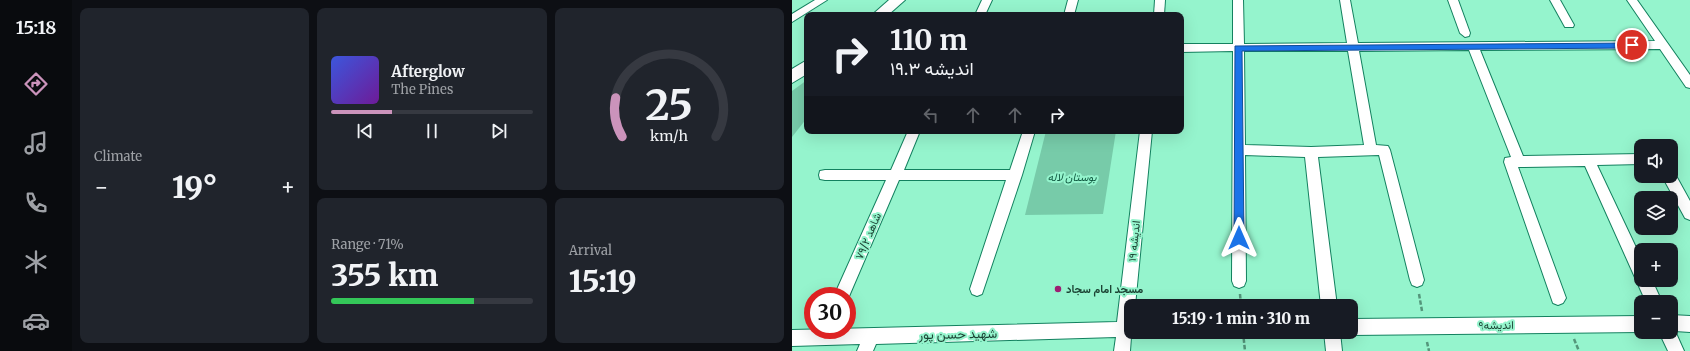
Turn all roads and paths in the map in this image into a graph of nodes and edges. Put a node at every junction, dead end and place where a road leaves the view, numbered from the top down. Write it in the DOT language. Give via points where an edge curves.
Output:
graph roads {
  1 [pos="822,0"];
  2 [pos="898,0"];
  3 [pos="987,0"];
  4 [pos="1073,0"];
  5 [pos="1160,0"];
  6 [pos="1238,0"];
  7 [pos="1345,0"];
  8 [pos="1452,0"];
  9 [pos="1555,0"];
  10 [pos="1632,0"];
  11 [pos="883,12"];
  12 [pos="981,12"];
  13 [pos="1070,12"];
  14 [pos="1159,12"];
  15 [pos="792,19"];
  16 [pos="1569,25"];
  17 [pos="1465,33"];
  18 [pos="1663,45"];
  19 [pos="1473,46"];
  20 [pos="1354,47"];
  21 [pos="1184,48"];
  22 [pos="1238,48"];
  23 [pos="804,68"];
  24 [pos="792,77"];
  25 [pos="1690,84"];
  26 [pos="913,134"];
  27 [pos="1028,134"];
  28 [pos="1146,134"];
  29 [pos="1239,150"];
  30 [pos="1372,150"];
  31 [pos="1311,152"];
  32 [pos="1634,159"];
  33 [pos="1590,160"];
  34 [pos="1519,162"];
  35 [pos="893,175"];
  36 [pos="1016,175"];
  37 [pos="825,176"];
  38 [pos="1673,183"];
  39 [pos="1690,214"];
  40 [pos="1634,258"];
  41 [pos="1417,280"];
  42 [pos="1239,281"];
  43 [pos="846,287"];
  44 [pos="977,289"];
  45 [pos="1558,298"];
  46 [pos="1131,299"];
  47 [pos="1328,299"];
  48 [pos="1634,324"];
  49 [pos="1678,324"];
  50 [pos="1690,324"];
  51 [pos="1424,326"];
  52 [pos="1358,327"];
  53 [pos="1124,329"];
  54 [pos="856,335"];
  55 [pos="870,336"];
  56 [pos="804,337"];
  57 [pos="792,338"];
  58 [pos="1125,339"];
  59 [pos="1244,339"];
  60 [pos="1333,339"];
  61 [pos="1670,339"];
  62 [pos="865,351"];
  63 [pos="1122,351"];
  64 [pos="1245,351"];
  65 [pos="1334,351"];
  66 [pos="1676,351"];
  1 -- 15 [label="street"];
  2 -- 11 [label="street"];
  3 -- 12 [label="street"];
  4 -- 13 [label="street"];
  5 -- 14 [label="street"];
  6 -- 22 [label="street"];
  7 -- 20 [label="street"];
  8 -- 17 [label="street"];
  9 -- 16 [label="street"];
  10 -- 18 [label="street"];
  18 -- 19 [label="street"];
  18 -- 25 [label="street"];
  19 -- 20 [label="street"];
  19 -- 34 [label="street"];
  20 -- 22 [label="street"];
  20 -- 30 [label="street"];
  21 -- 22 [label="street"];
  22 -- 29 [label="street"];
  23 -- 24 [label="street"];
  26 -- 35 [label="street, شاهد ۷۹/۲"];
  27 -- 36 [label="street"];
  28 -- 46 [label="street, اندیشه ۱۹"];
  29 -- 31 [label="street"];
  29 -- 42 [label="street"];
  30 -- 31 [label="street"];
  30 -- 41 [label="street" via="1384,150"];
  31 -- 47 [label="street"];
  32 -- 33 [label="street"];
  33 -- 34 [label="street"];
  33 -- 40 [label="street"];
  34 -- 45 [label="street" via="1510,162"];
  35 -- 36 [label="street"];
  35 -- 37 [label="street"];
  35 -- 43 [label="street, شاهد ۷۹/۲"];
  36 -- 44 [label="street"];
  38 -- 39 [label="street"];
  41 -- 51 [label="path"];
  48 -- 51 [label="street, اندیشه۹"];
  49 -- 50 [label="street"];
  51 -- 52 [label="street, اندیشه۹"];
  53 -- 55 [label="street, شهید حسن پور"];
  54 -- 55 [label="street, شهید حسن پور"];
  55 -- 62 [label="street"];
  56 -- 57 [label="street, شهید حسن پور"];
  58 -- 63 [label="street, اندیشه ۱۹"];
  59 -- 64 [label="path"];
  60 -- 65 [label="street"];
  61 -- 66 [label="street"];
}
